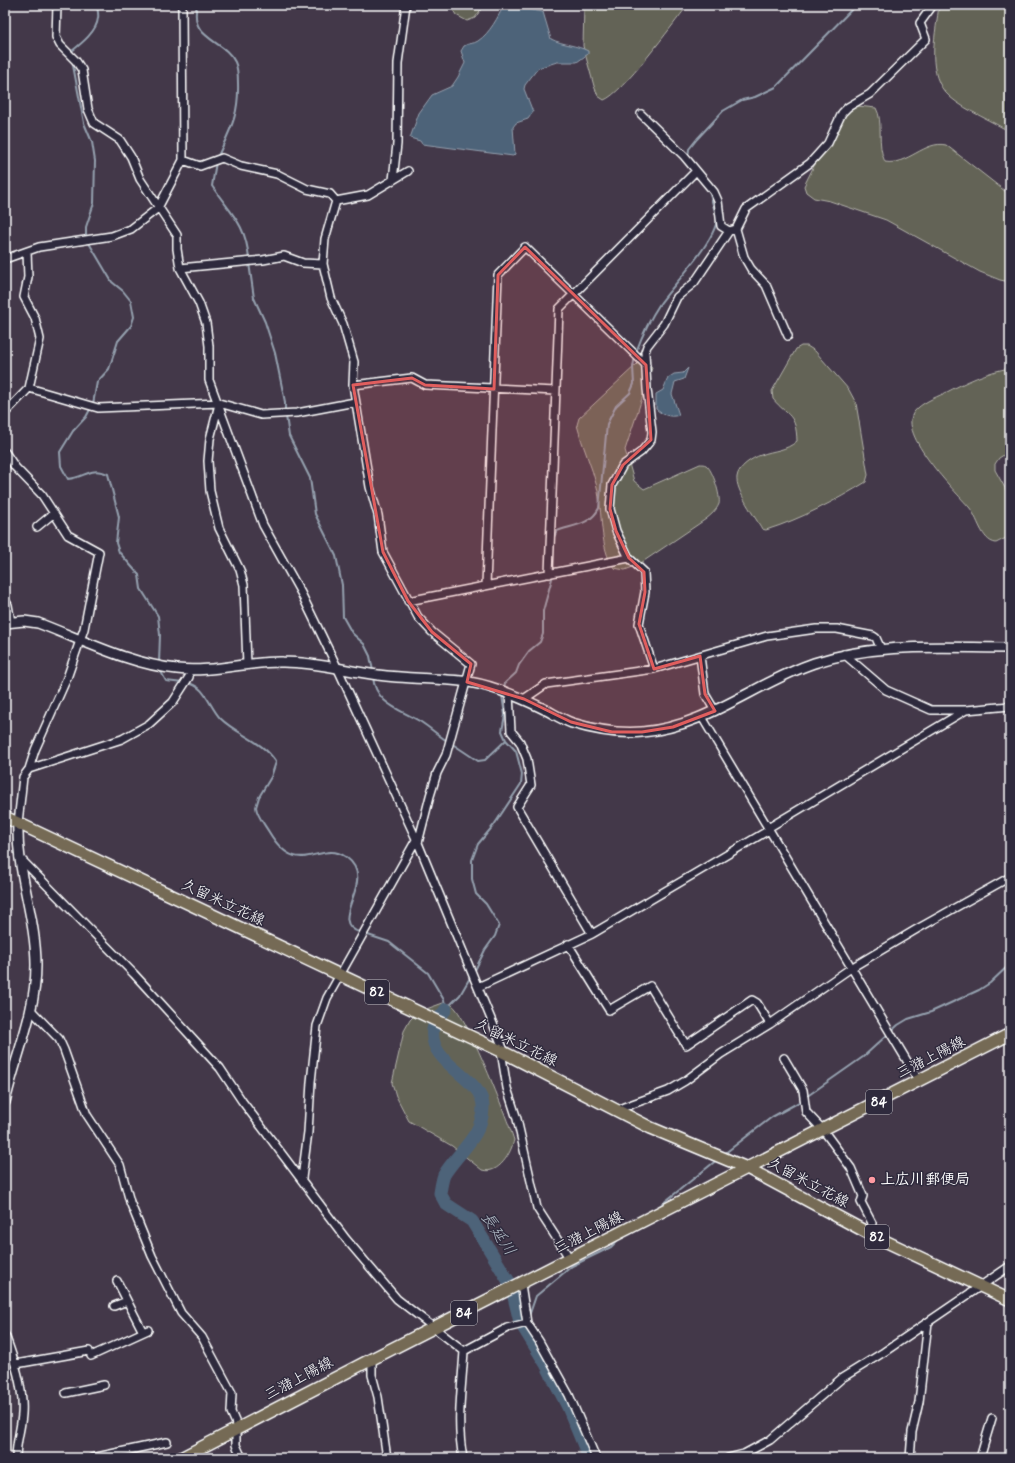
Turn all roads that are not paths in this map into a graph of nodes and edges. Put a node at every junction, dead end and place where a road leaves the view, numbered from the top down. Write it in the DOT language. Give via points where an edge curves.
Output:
graph roads {
  1 [pos="57,5"];
  2 [pos="182,5"];
  3 [pos="406,5"];
  4 [pos="933,5"];
  5 [pos="641,114"];
  6 [pos="183,160"];
  7 [pos="408,171"];
  8 [pos="696,172"];
  9 [pos="393,180"];
  10 [pos="336,201"];
  11 [pos="158,208"];
  12 [pos="732,230"];
  13 [pos="27,252"];
  14 [pos="5,259"];
  15 [pos="323,264"];
  16 [pos="180,268"];
  17 [pos="573,294"];
  18 [pos="788,336"];
  19 [pos="646,365"];
  20 [pos="352,385"];
  21 [pos="29,388"];
  22 [pos="494,389"];
  23 [pos="556,391"];
  24 [pos="355,402"];
  25 [pos="219,403"];
  26 [pos="5,413"];
  27 [pos="5,452"];
  28 [pos="54,513"];
  29 [pos="37,527"];
  30 [pos="629,558"];
  31 [pos="549,574"];
  32 [pos="486,585"];
  33 [pos="5,600"];
  34 [pos="408,601"];
  35 [pos="8,622"];
  36 [pos="81,639"];
  37 [pos="1010,648"];
  38 [pos="881,649"];
  39 [pos="844,654"];
  40 [pos="700,656"];
  41 [pos="247,665"];
  42 [pos="337,667"];
  43 [pos="654,669"];
  44 [pos="189,677"];
  45 [pos="467,682"];
  46 [pos="505,692"];
  47 [pos="524,699"];
  48 [pos="1010,706"];
  49 [pos="966,710"];
  50 [pos="715,711"];
  51 [pos="702,717"];
  52 [pos="29,769"];
  53 [pos="5,817"];
  54 [pos="18,823"];
  55 [pos="769,829"];
  56 [pos="417,841"];
  57 [pos="19,857"];
  58 [pos="1010,877"];
  59 [pos="592,934"];
  60 [pos="568,944"];
  61 [pos="851,968"];
  62 [pos="341,975"];
  63 [pos="478,987"];
  64 [pos="31,1010"];
  65 [pos="770,1024"];
  66 [pos="1010,1034"];
  67 [pos="501,1051"];
  68 [pos="784,1058"];
  69 [pos="919,1081"];
  70 [pos="5,1102"];
  71 [pos="618,1111"];
  72 [pos="823,1130"];
  73 [pos="747,1168"];
  74 [pos="302,1178"];
  75 [pos="870,1234"];
  76 [pos="570,1259"];
  77 [pos="1010,1266"];
  78 [pos="117,1281"];
  79 [pos="521,1284"];
  80 [pos="980,1286"];
  81 [pos="1010,1300"];
  82 [pos="127,1301"];
  83 [pos="114,1306"];
  84 [pos="928,1322"];
  85 [pos="527,1323"];
  86 [pos="435,1327"];
  87 [pos="5,1335"];
  88 [pos="464,1351"];
  89 [pos="372,1359"];
  90 [pos="16,1364"];
  91 [pos="104,1384"];
  92 [pos="66,1394"];
  93 [pos="992,1418"];
  94 [pos="237,1428"];
  95 [pos="167,1442"];
  96 [pos="16,1458"];
  97 [pos="92,1458"];
  98 [pos="181,1458"];
  99 [pos="242,1458"];
  100 [pos="387,1458"];
  101 [pos="463,1458"];
  102 [pos="596,1458"];
  103 [pos="728,1458"];
  104 [pos="910,1458"];
  105 [pos="980,1458"];
  1 -- 11 [label="street" via="56,37 82,70 88,109 94,123 120,140"];
  2 -- 6 [label="street"];
  3 -- 9 [label="street" via="398,63 397,144"];
  4 -- 12 [label="street" via="920,23 926,39 870,94 842,113 828,143 810,163 746,209"];
  5 -- 8 [label="street" via="684,156"];
  6 -- 10 [label="street" via="200,166 222,158 241,166 277,174 307,189 330,194"];
  6 -- 11 [label="street"];
  7 -- 9 [label="street"];
  8 -- 12 [label="street" via="714,192 718,201 721,226"];
  8 -- 17 [label="street"];
  9 -- 10 [label="street" via="368,195"];
  10 -- 15 [label="street" via="325,240"];
  11 -- 13 [label="street" via="131,229 112,236"];
  11 -- 16 [label="street" via="177,235"];
  12 -- 18 [label="street" via="751,269 766,285"];
  12 -- 19 [label="street" via="694,283 677,297 664,324 647,346"];
  13 -- 14 [label="street"];
  13 -- 21 [label="street" via="28,277 24,297 35,318 40,339"];
  15 -- 16 [label="street" via="303,264 284,256"];
  15 -- 20 [label="street" via="331,298 343,324 354,362"];
  16 -- 25 [label="street" via="199,303 206,323 210,346 209,380"];
  17 -- 19 [label="street"];
  17 -- 22 [label="street" via="526,247 498,275"];
  17 -- 23 [label="street" via="559,309"];
  19 -- 30 [label="street" via="651,440 623,466 612,485 610,509 616,531"];
  20 -- 22 [label="street" via="412,378 425,385"];
  20 -- 24 [label="street"];
  21 -- 25 [label="street" via="98,408"];
  21 -- 26 [label="street"];
  22 -- 23 [label="street"];
  22 -- 32 [label="street"];
  23 -- 31 [label="street"];
  24 -- 25 [label="street" via="297,413 261,416"];
  24 -- 34 [label="street" via="383,552"];
  25 -- 41 [label="street" via="210,439 210,491 219,528 240,570 244,585"];
  25 -- 42 [label="street" via="263,524 301,593"];
  27 -- 28 [label="street"];
  28 -- 29 [label="street"];
  28 -- 36 [label="street" via="68,535 99,552"];
  30 -- 31 [label="street"];
  30 -- 43 [label="street" via="644,572 645,592 639,624"];
  31 -- 32 [label="street"];
  32 -- 34 [label="street"];
  33 -- 35 [label="street" via="8,604"];
  34 -- 45 [label="street" via="432,632 472,664"];
  35 -- 36 [label="street" via="38,623"];
  36 -- 41 [label="street" via="136,661 179,670"];
  36 -- 52 [label="street"];
  37 -- 38 [label="street"];
  38 -- 39 [label="street"];
  38 -- 40 [label="street" via="876,638 872,636 837,629 816,629 767,636"];
  39 -- 49 [label="street" via="886,690 931,710"];
  39 -- 50 [label="street" via="789,673"];
  40 -- 43 [label="street"];
  40 -- 50 [label="street" via="706,694"];
  41 -- 42 [label="street" via="279,661"];
  42 -- 45 [label="street" via="405,679"];
  42 -- 56 [label="street"];
  43 -- 47 [label="street" via="546,684"];
  44 -- 52 [label="street" via="173,702 149,724 122,739"];
  45 -- 46 [label="street"];
  45 -- 56 [label="street"];
  46 -- 47 [label="street"];
  46 -- 59 [label="street" via="511,731 520,742 527,759 531,785 517,807"];
  47 -- 51 [label="street" via="571,722 612,732 642,732 673,727"];
  48 -- 49 [label="street"];
  49 -- 55 [label="street"];
  50 -- 51 [label="street"];
  51 -- 55 [label="street"];
  52 -- 54 [label="street" via="23,777"];
  53 -- 54 [label="main road, 久留米立花線 / 82"];
  54 -- 57 [label="street"];
  54 -- 62 [label="main road, 久留米立花線 / 82"];
  55 -- 59 [label="street"];
  55 -- 61 [label="street"];
  56 -- 62 [label="street"];
  56 -- 63 [label="street"];
  57 -- 64 [label="street" via="35,958"];
  57 -- 74 [label="street" via="134,974 220,1068 242,1101"];
  58 -- 61 [label="street"];
  59 -- 60 [label="street"];
  60 -- 63 [label="street"];
  60 -- 65 [label="street" via="609,1010 650,986 686,1045 752,1000 757,1003"];
  61 -- 65 [label="street"];
  61 -- 69 [label="street"];
  62 -- 67 [label="main road, 久留米立花線 / 82"];
  62 -- 74 [label="street" via="327,998 317,1026"];
  63 -- 67 [label="street" via="503,1048"];
  64 -- 70 [label="street"];
  64 -- 94 [label="street" via="62,1045 87,1115 120,1166 130,1202 152,1256 181,1313 202,1337 232,1393 231,1412"];
  65 -- 71 [label="street" via="721,1054 679,1085"];
  66 -- 69 [label="main road, 三潴上陽線 / 84"];
  67 -- 71 [label="main road, 久留米立花線 / 82"];
  67 -- 76 [label="street" via="507,1088 517,1119 537,1208"];
  68 -- 72 [label="street" via="803,1090 806,1112"];
  69 -- 72 [label="main road, 三潴上陽線 / 84"];
  71 -- 73 [label="main road, 久留米立花線 / 82" via="651,1128"];
  72 -- 73 [label="main road, 三潴上陽線 / 84"];
  72 -- 75 [label="street" via="851,1168 863,1196 861,1202 872,1223"];
  73 -- 75 [label="main road, 久留米立花線 / 82"];
  73 -- 76 [label="main road, 三潴上陽線 / 84"];
  74 -- 86 [label="street" via="346,1239 398,1299"];
  75 -- 80 [label="main road, 久留米立花線 / 82"];
  76 -- 79 [label="main road, 三潴上陽線 / 84"];
  77 -- 80 [label="street"];
  78 -- 82 [label="street"];
  79 -- 85 [label="street"];
  79 -- 86 [label="main road, 三潴上陽線 / 84"];
  80 -- 81 [label="main road, 久留米立花線 / 82"];
  80 -- 84 [label="street"];
  82 -- 83 [label="street"];
  82 -- 90 [label="street" via="145,1331 90,1353"];
  84 -- 103 [label="street" via="842,1378 770,1440 744,1454"];
  84 -- 104 [label="street"];
  85 -- 88 [label="street" via="507,1328"];
  85 -- 102 [label="street" via="569,1395"];
  86 -- 88 [label="street"];
  86 -- 89 [label="main road, 三潴上陽線 / 84"];
  87 -- 90 [label="street"];
  88 -- 101 [label="street" via="460,1424"];
  89 -- 94 [label="main road, 三潴上陽線 / 84"];
  89 -- 100 [label="street" via="372,1375"];
  90 -- 96 [label="street" via="22,1414 16,1442"];
  91 -- 92 [label="street"];
  93 -- 105 [label="street"];
  94 -- 98 [label="main road, 三潴上陽線 / 84"];
  94 -- 99 [label="street" via="236,1445"];
  95 -- 97 [label="street"];
}
